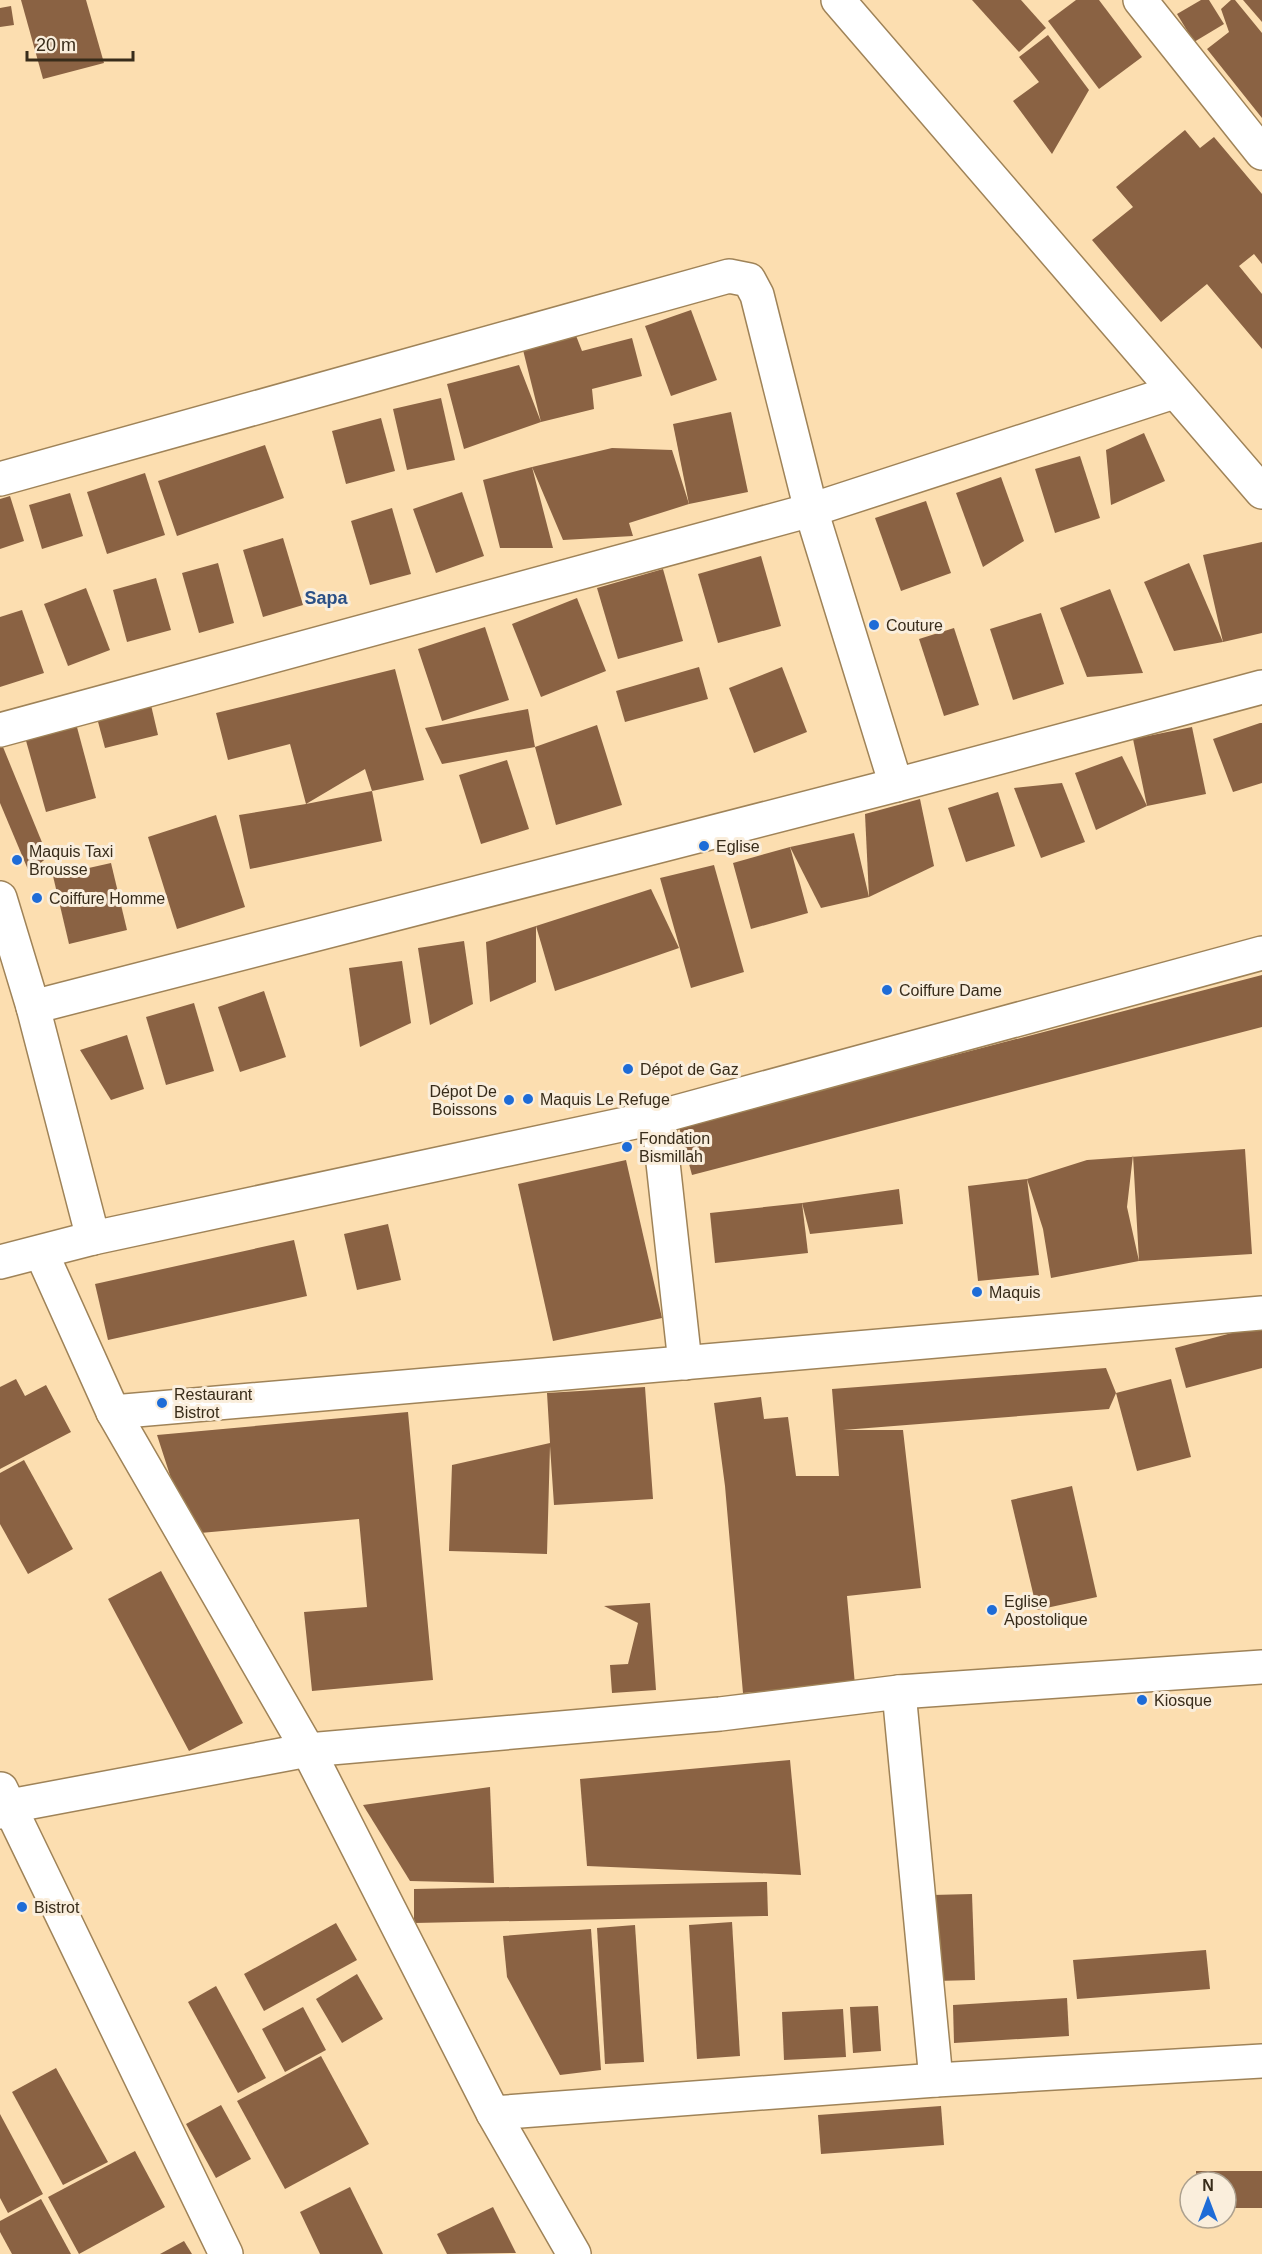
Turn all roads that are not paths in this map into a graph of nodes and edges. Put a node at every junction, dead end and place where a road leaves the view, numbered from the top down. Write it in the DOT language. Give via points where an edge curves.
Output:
graph roads {
  1 [pos="838,0"];
  2 [pos="1140,0"];
  3 [pos="1262,153"];
  4 [pos="1174,392"];
  5 [pos="0,479"];
  6 [pos="1262,492"];
  7 [pos="811,510"];
  8 [pos="1262,687"];
  9 [pos="0,730"];
  10 [pos="896,785"];
  11 [pos="0,898"];
  12 [pos="1262,953"];
  13 [pos="33,1007"];
  14 [pos="658,1117"];
  15 [pos="93,1238"];
  16 [pos="41,1252"];
  17 [pos="0,1262"];
  18 [pos="1262,1313"];
  19 [pos="685,1363"];
  20 [pos="113,1412"];
  21 [pos="1262,1667"];
  22 [pos="899,1692"];
  23 [pos="308,1750"];
  24 [pos="3,1802"];
  25 [pos="1262,2061"];
  26 [pos="936,2080"];
  27 [pos="493,2113"];
  28 [pos="226,2254"];
  29 [pos="574,2254"];
  1 -- 4 [label="street"];
  2 -- 3 [label="street"];
  4 -- 6 [label="street"];
  4 -- 7 [label="street"];
  5 -- 7 [label="street" via="729,276 749,280 756,296"];
  7 -- 9 [label="street"];
  7 -- 10 [label="street"];
  8 -- 10 [label="street"];
  10 -- 13 [label="street"];
  11 -- 13 [label="street"];
  12 -- 14 [label="street"];
  13 -- 15 [label="street"];
  14 -- 15 [label="street"];
  14 -- 19 [label="street"];
  15 -- 16 [label="street"];
  16 -- 17 [label="street"];
  16 -- 20 [label="street"];
  18 -- 19 [label="street"];
  19 -- 20 [label="street"];
  20 -- 23 [label="street"];
  21 -- 22 [label="street"];
  22 -- 23 [label="street" via="720,1714"];
  22 -- 26 [label="street"];
  23 -- 24 [label="street"];
  23 -- 27 [label="street"];
  24 -- 28 [label="street"];
  25 -- 26 [label="street"];
  26 -- 27 [label="street"];
  27 -- 29 [label="street"];
}
